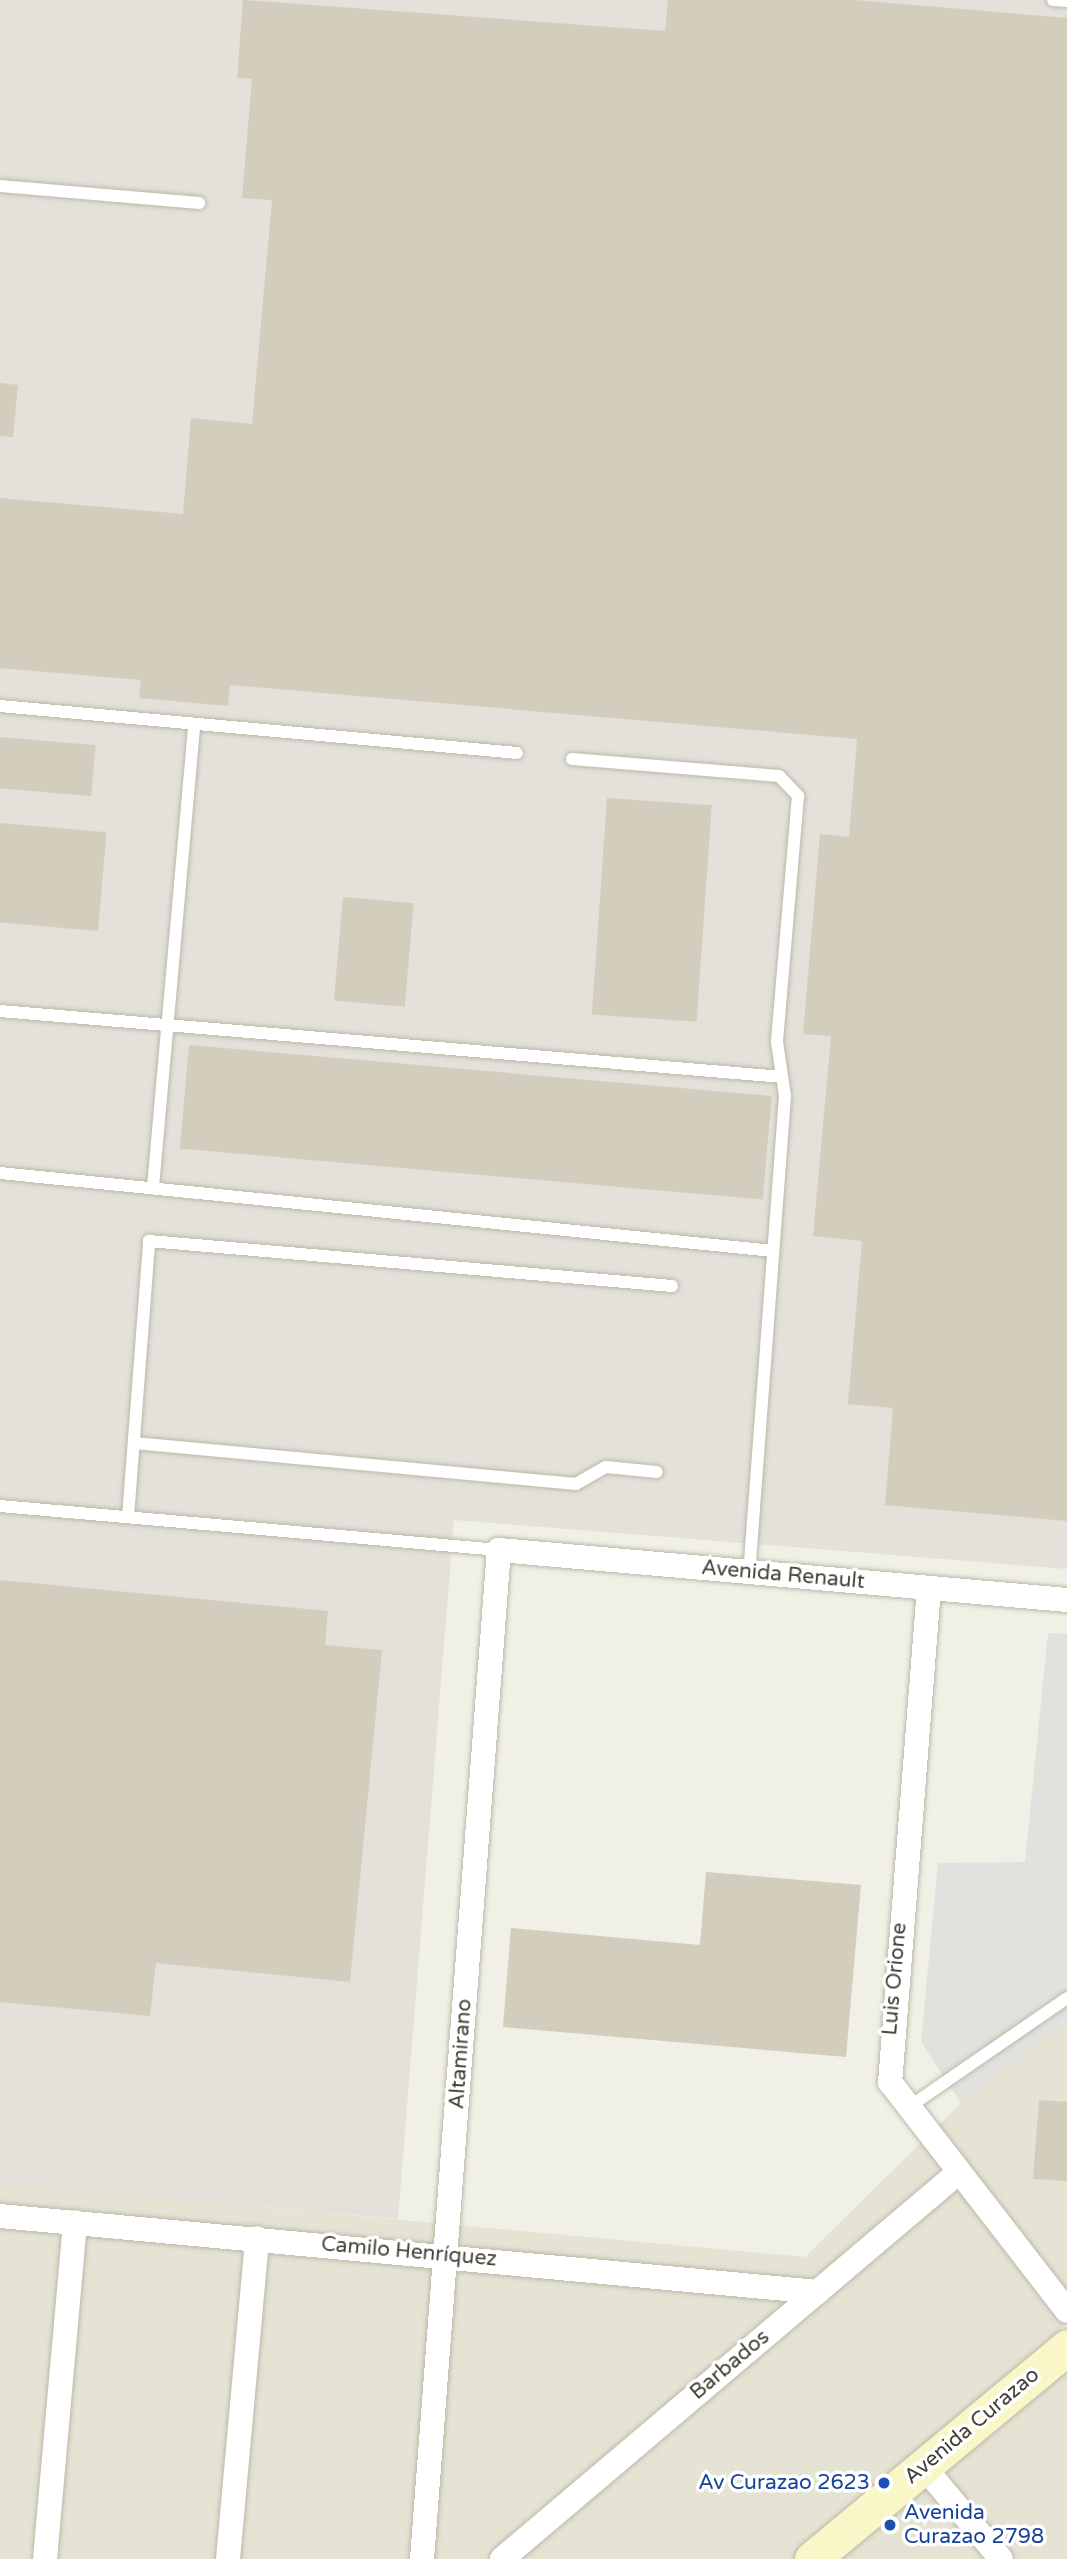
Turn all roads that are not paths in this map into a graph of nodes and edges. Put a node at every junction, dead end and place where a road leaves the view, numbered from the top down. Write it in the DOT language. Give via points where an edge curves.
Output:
graph roads {
  1 [pos="1053,0"];
  2 [pos="1067,1"];
  3 [pos="0,186"];
  4 [pos="199,203"];
  5 [pos="0,706"];
  6 [pos="194,726"];
  7 [pos="517,753"];
  8 [pos="572,759"];
  9 [pos="0,1011"];
  10 [pos="167,1026"];
  11 [pos="782,1077"];
  12 [pos="0,1173"];
  13 [pos="153,1187"];
  14 [pos="773,1251"];
  15 [pos="672,1286"];
  16 [pos="134,1443"];
  17 [pos="657,1472"];
  18 [pos="0,1506"];
  19 [pos="128,1517"];
  20 [pos="499,1550"];
  21 [pos="749,1572"];
  22 [pos="929,1588"];
  23 [pos="1067,1600"];
  24 [pos="1067,1998"];
  25 [pos="909,2107"];
  26 [pos="959,2172"];
  27 [pos="0,2216"];
  28 [pos="75,2222"];
  29 [pos="257,2238"];
  30 [pos="446,2255"];
  31 [pos="817,2292"];
  32 [pos="1067,2311"];
  33 [pos="1067,2347"];
  34 [pos="923,2466"];
  35 [pos="45,2559"];
  36 [pos="228,2559"];
  37 [pos="422,2559"];
  38 [pos="502,2559"];
  39 [pos="812,2559"];
  40 [pos="1001,2559"];
  1 -- 2 [label="lane"];
  3 -- 4 [label="lane"];
  5 -- 6 [label="lane"];
  6 -- 7 [label="lane"];
  6 -- 10 [label="lane"];
  8 -- 11 [label="lane" via="779,776 791,783 798,796 777,1042"];
  9 -- 10 [label="lane"];
  10 -- 11 [label="lane"];
  10 -- 13 [label="lane"];
  11 -- 14 [label="lane"];
  12 -- 13 [label="lane"];
  13 -- 14 [label="lane"];
  14 -- 21 [label="lane"];
  15 -- 16 [label="lane" via="149,1241"];
  16 -- 17 [label="lane" via="576,1485 606,1467"];
  16 -- 19 [label="lane"];
  18 -- 19 [label="lane"];
  19 -- 20 [label="lane"];
  20 -- 21 [label="street, Avenida Renault"];
  20 -- 30 [label="street, Altamirano"];
  21 -- 22 [label="street, Avenida Renault"];
  22 -- 23 [label="street, Avenida Renault"];
  22 -- 25 [label="street, Luis Orione" via="887,2068"];
  24 -- 25 [label="lane"];
  25 -- 26 [label="street, Luis Orione"];
  26 -- 31 [label="street, Barbados"];
  26 -- 32 [label="street, Luis Orione"];
  27 -- 28 [label="street, Camilo Henríquez"];
  28 -- 29 [label="street, Camilo Henríquez"];
  28 -- 35 [label="street"];
  29 -- 30 [label="street, Camilo Henríquez"];
  29 -- 36 [label="street"];
  30 -- 31 [label="street, Camilo Henríquez"];
  30 -- 37 [label="street, Altamirano"];
  31 -- 38 [label="street, Barbados"];
  33 -- 34 [label="street, Avenida Curazao"];
  34 -- 39 [label="street, Avenida Curazao"];
  34 -- 40 [label="street"];
}
